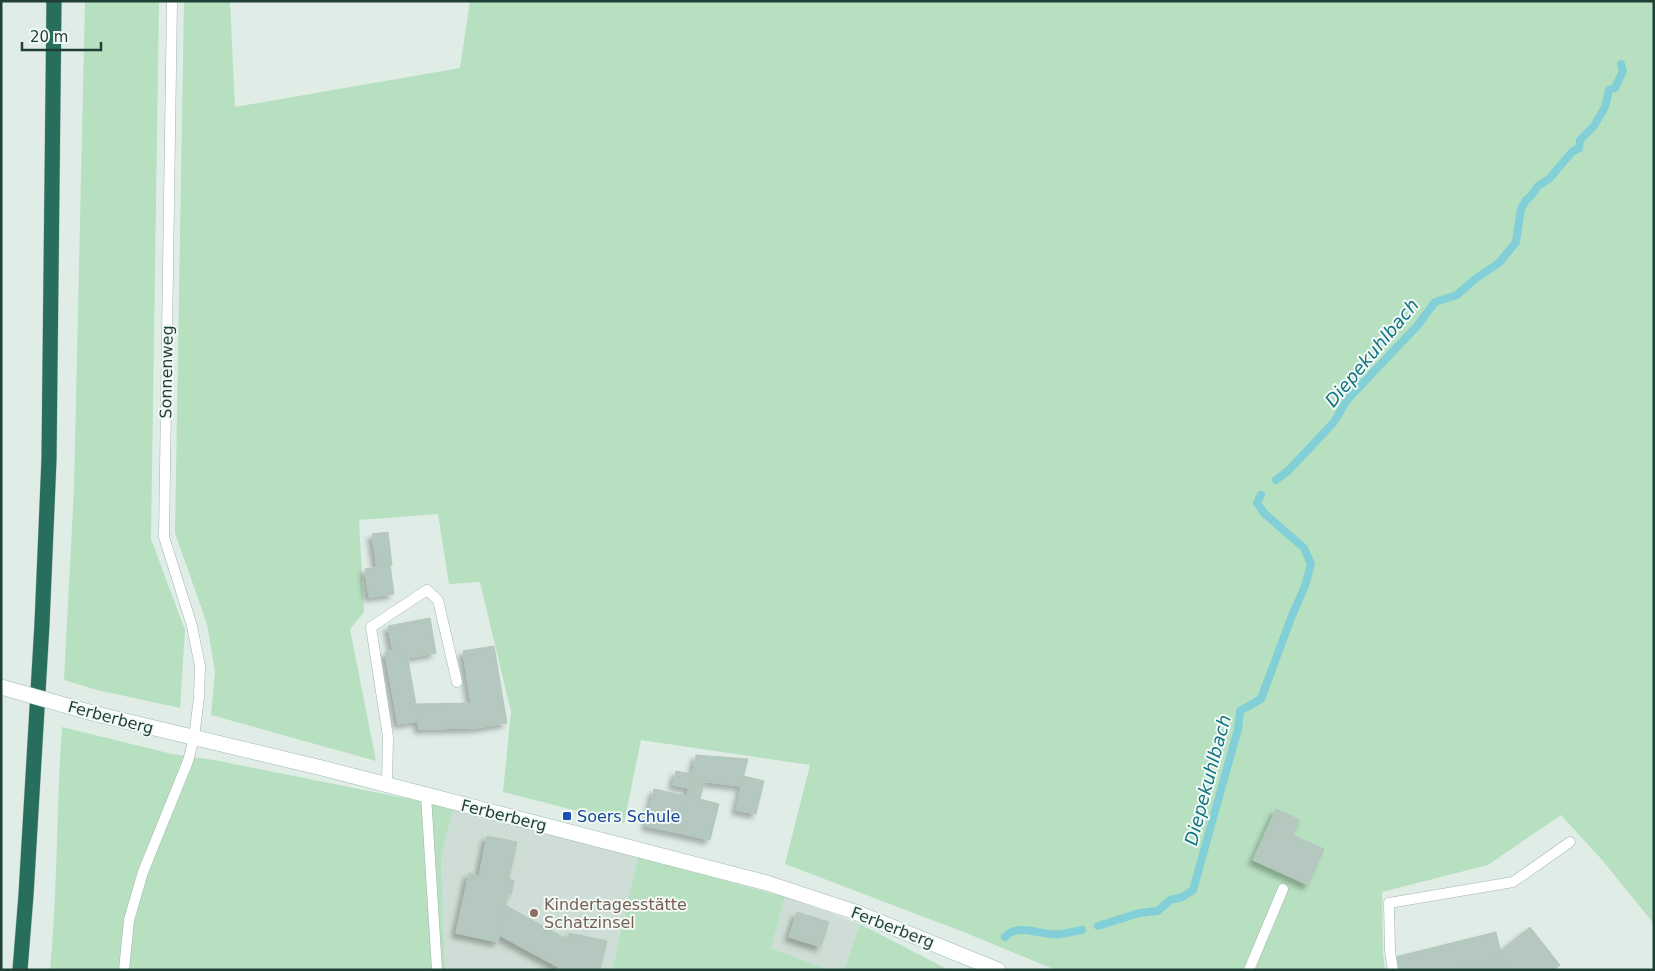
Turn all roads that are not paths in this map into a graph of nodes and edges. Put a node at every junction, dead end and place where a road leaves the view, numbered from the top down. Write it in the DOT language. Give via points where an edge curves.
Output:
graph roads {
  1 [pos="54,1"];
  2 [pos="172,1"];
  3 [pos="457,682"];
  4 [pos="1,687"];
  5 [pos="194,738"];
  6 [pos="387,785"];
  7 [pos="426,795"];
  8 [pos="1570,842"];
  9 [pos="1284,889"];
  10 [pos="20,970"];
  11 [pos="124,970"];
  12 [pos="437,970"];
  13 [pos="998,970"];
  14 [pos="1249,970"];
  15 [pos="1393,970"];
  1 -- 10 [label="highway" via="49,459"];
  2 -- 5 [label="lane, Sonnenweg" via="164,537 192,626 200,666"];
  3 -- 6 [label="lane" via="438,600 427,590 371,627 388,737"];
  4 -- 5 [label="street, Ferberberg, bridge"];
  5 -- 6 [label="street, Ferberberg"];
  5 -- 11 [label="lane, Sonnenweg" via="188,761 143,872 129,920"];
  6 -- 7 [label="street, Ferberberg"];
  7 -- 12 [label="lane"];
  7 -- 13 [label="street, Ferberberg" via="767,883 855,912"];
  8 -- 15 [label="lane" via="1513,882 1390,903"];
  9 -- 14 [label="lane"];
}
